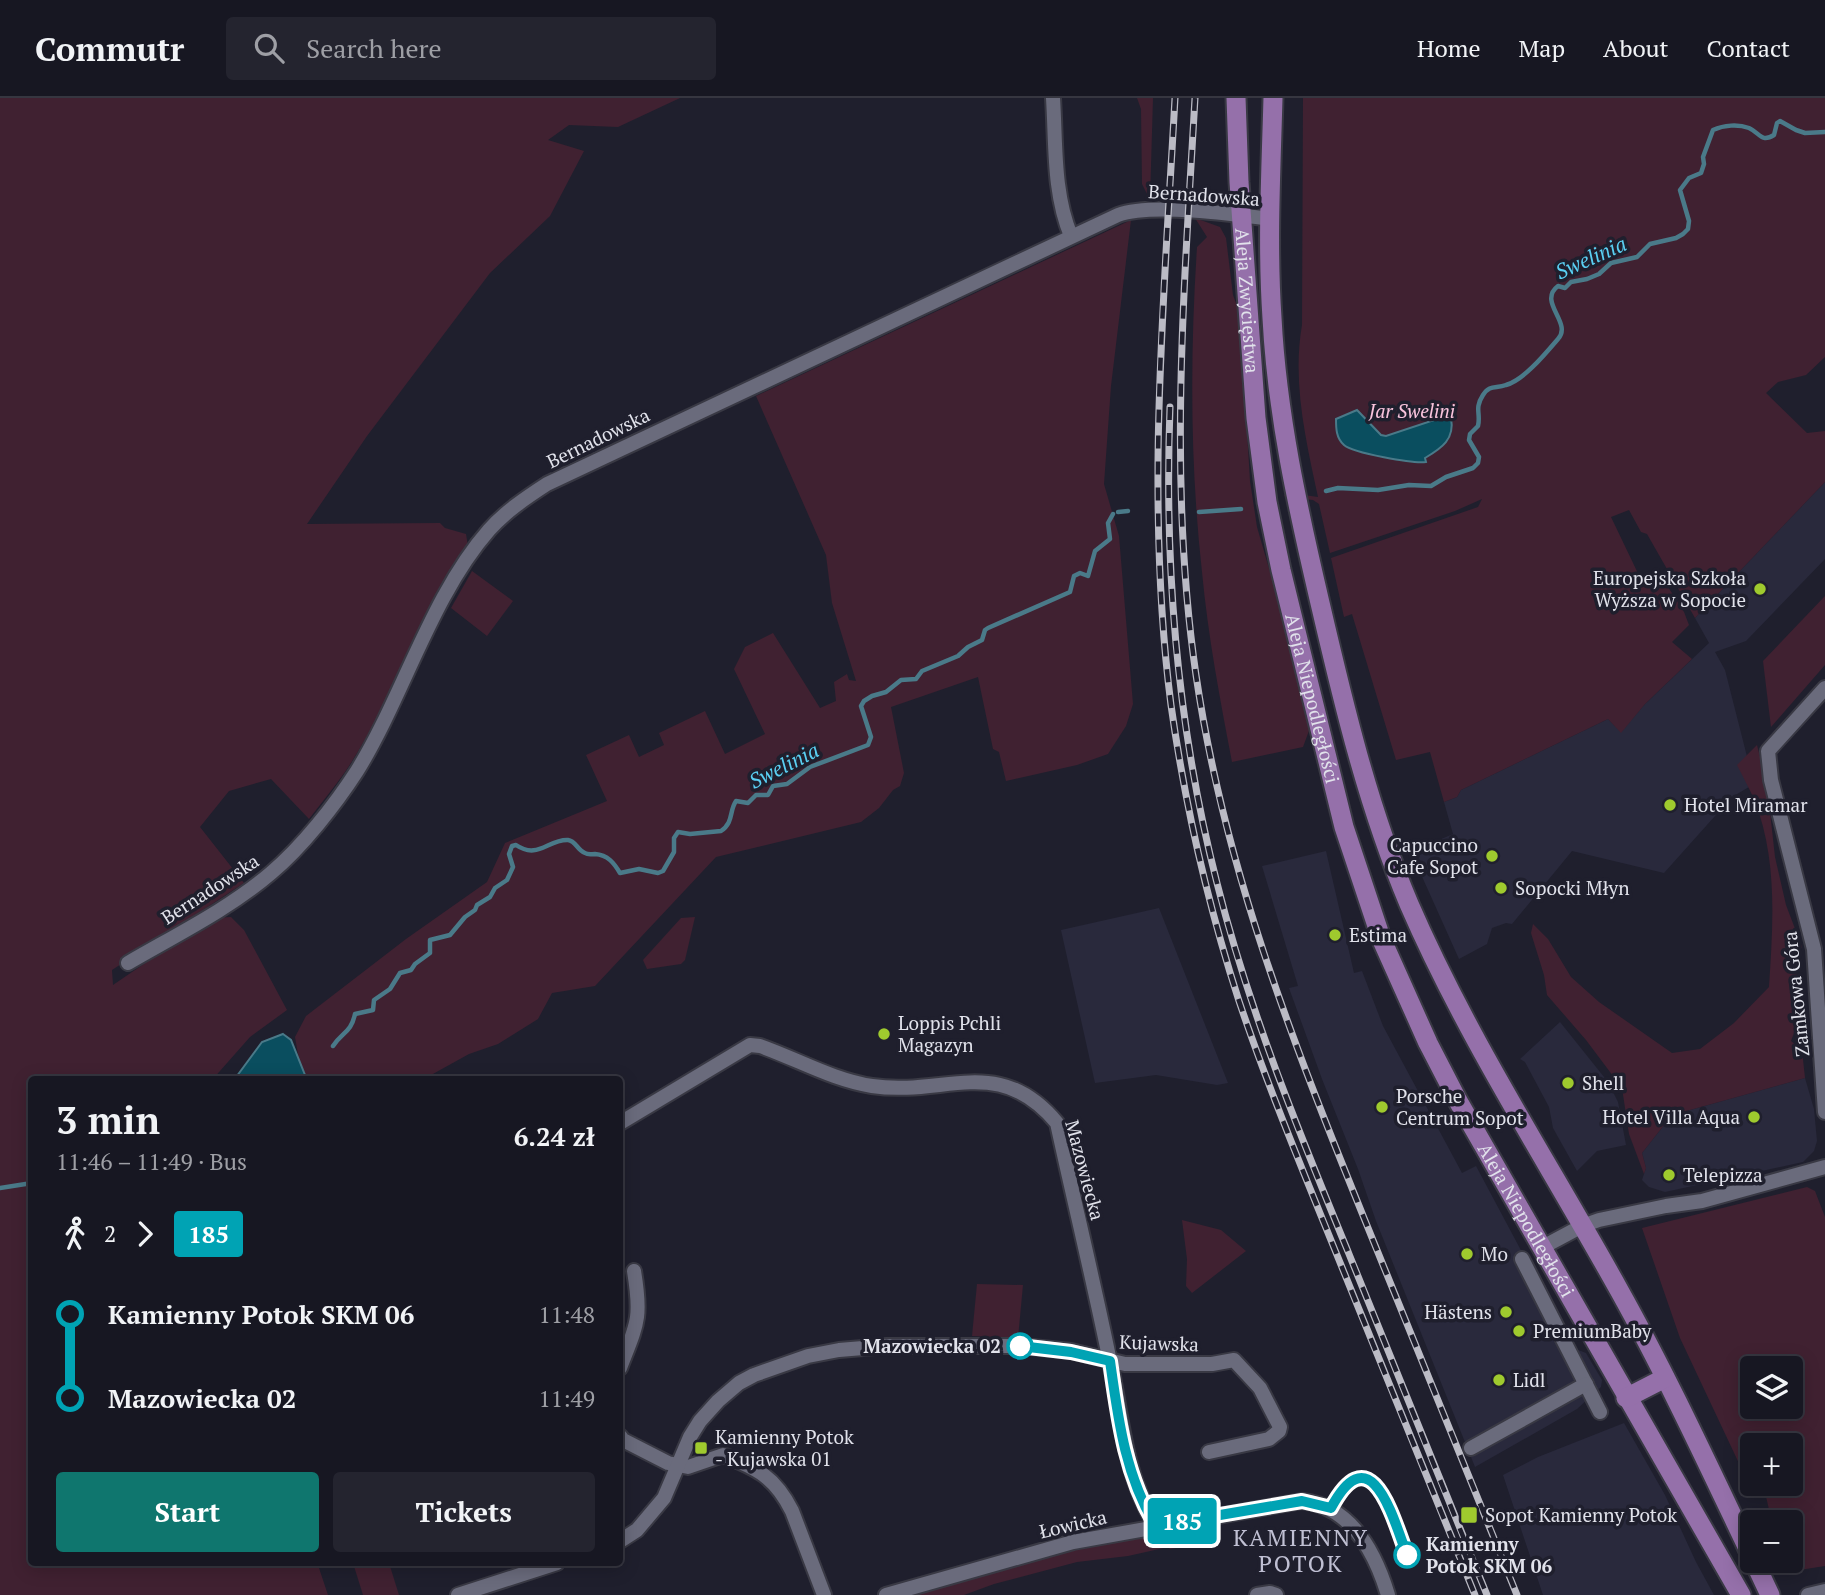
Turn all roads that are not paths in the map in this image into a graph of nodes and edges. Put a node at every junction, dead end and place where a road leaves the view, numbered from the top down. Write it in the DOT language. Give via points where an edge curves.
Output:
graph roads {
  1 [pos="1053,98"];
  2 [pos="1237,98"];
  3 [pos="1273,98"];
  4 [pos="1241,215"];
  5 [pos="1270,219"];
  6 [pos="1071,236"];
  7 [pos="1296,497"];
  8 [pos="1267,502"];
  9 [pos="1825,688"];
  10 [pos="128,964"];
  11 [pos="1825,1112"];
  12 [pos="623,1121"];
  13 [pos="1825,1167"];
  14 [pos="1582,1226"];
  15 [pos="1541,1248"];
  16 [pos="1522,1259"];
  17 [pos="634,1271"];
  18 [pos="623,1361"];
  19 [pos="1110,1361"];
  20 [pos="1665,1378"];
  21 [pos="1586,1384"];
  22 [pos="1626,1398"];
  23 [pos="1600,1412"];
  24 [pos="623,1438"];
  25 [pos="1471,1448"];
  26 [pos="1209,1452"];
  27 [pos="677,1465"];
  28 [pos="1156,1526"];
  29 [pos="1740,1532"];
  30 [pos="623,1539"];
  31 [pos="548,1566"];
  32 [pos="1760,1573"];
  33 [pos="1825,1591"];
  34 [pos="457,1595"];
  35 [pos="824,1595"];
  36 [pos="886,1595"];
  37 [pos="1257,1595"];
  38 [pos="1276,1595"];
  39 [pos="1388,1595"];
  40 [pos="1741,1595"];
  41 [pos="1770,1595"];
  42 [pos="1808,1595"];
  1 -- 6 [label="street" via="1058,189"];
  2 -- 4 [label="main road, Aleja Zwycięstwa"];
  3 -- 5 [label="main road, Aleja Zwycięstwa"];
  4 -- 5 [label="street, Bernadowska"];
  4 -- 6 [label="street, Bernadowska" via="1133,211"];
  4 -- 8 [label="main road, Aleja Zwycięstwa"];
  5 -- 7 [label="main road, Aleja Zwycięstwa" via="1278,388"];
  6 -- 10 [label="street, Bernadowska" via="570,471 520,503 487,532 452,584 356,772 301,845 236,900"];
  7 -- 14 [label="main road, Aleja Niepodległości" via="1347,720 1394,865 1442,978"];
  8 -- 15 [label="main road, Aleja Niepodległości" via="1345,827 1381,938 1458,1101"];
  9 -- 11 [label="street, Zamkowa Góra" via="1768,751 1771,780 1814,949"];
  12 -- 19 [label="street, Mazowiecka" via="750,1045 868,1085 1005,1084 1026,1095 1057,1123"];
  13 -- 14 [label="street" via="1702,1201"];
  14 -- 15 [label="street"];
  14 -- 20 [label="main road, Aleja Niepodległości"];
  15 -- 22 [label="main road, Aleja Niepodległości"];
  16 -- 21 [label="street"];
  17 -- 18 [label="street" via="638,1324"];
  19 -- 26 [label="street, Kujawska" via="1212,1364 1234,1360 1260,1388 1279,1432"];
  19 -- 27 [label="street, Kujawska" via="1022,1346 887,1346 808,1356 739,1384 700,1421"];
  19 -- 28 [label="street, Mazowiecka" via="1129,1468"];
  20 -- 22 [label="main road"];
  20 -- 29 [label="main road, Aleja Niepodległości"];
  21 -- 23 [label="street"];
  21 -- 25 [label="street"];
  22 -- 40 [label="main road, Aleja Niepodległości"];
  24 -- 27 [label="street"];
  27 -- 30 [label="street, Kujawska" via="664,1498 637,1530"];
  27 -- 35 [label="street" via="688,1467 723,1455 767,1476 792,1511"];
  28 -- 36 [label="street, Łowicka" via="1051,1547"];
  28 -- 39 [label="street, Łowicka" via="1287,1503 1316,1503 1342,1514 1353,1527 1382,1573"];
  31 -- 34 [label="street"];
  32 -- 41 [label="main road, Aleja Niepodległości"];
  33 -- 42 [label="street"];
  37 -- 38 [label="street"];
}
